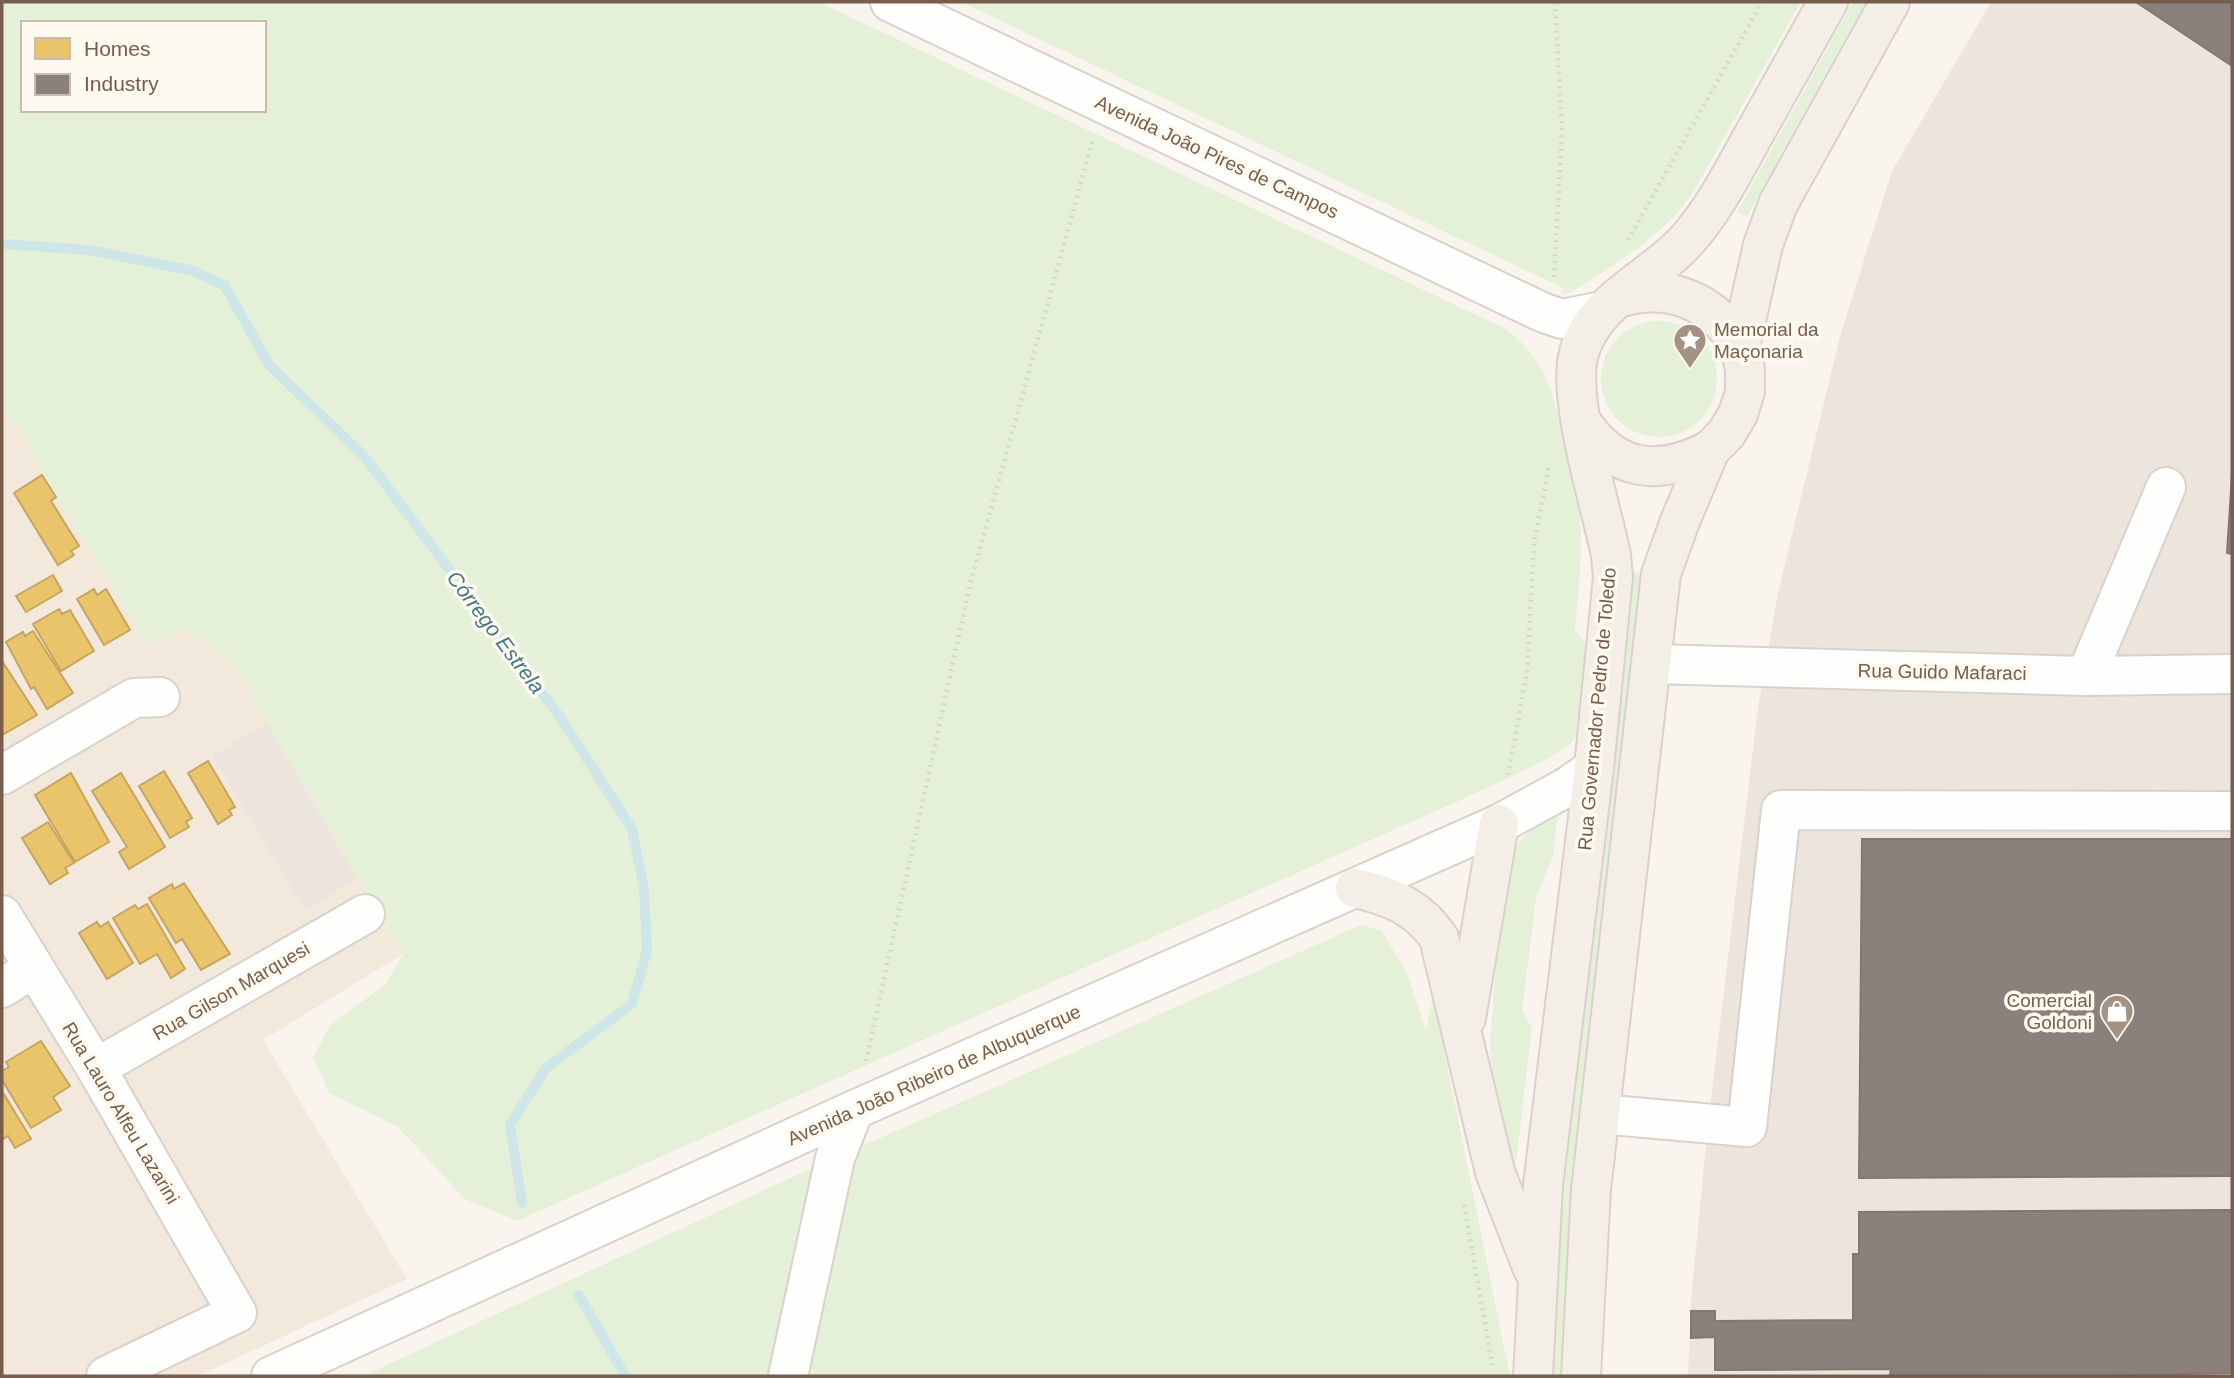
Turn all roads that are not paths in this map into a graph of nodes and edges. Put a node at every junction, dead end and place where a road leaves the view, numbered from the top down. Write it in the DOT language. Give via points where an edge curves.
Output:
graph roads {
  1 [pos="890,2"];
  2 [pos="1828,2"];
  3 [pos="1890,2"];
  4 [pos="1611,305"];
  5 [pos="1544,313"];
  6 [pos="1740,347"];
  7 [pos="1577,377"];
  8 [pos="1581,421"];
  9 [pos="1710,450"];
  10 [pos="2166,487"];
  11 [pos="1652,664"];
  12 [pos="2232,674"];
  13 [pos="2086,676"];
  14 [pos="160,697"];
  15 [pos="1594,768"];
  16 [pos="2,775"];
  17 [pos="2232,811"];
  18 [pos="1499,824"];
  19 [pos="1355,888"];
  20 [pos="365,914"];
  21 [pos="2,915"];
  22 [pos="34,968"];
  23 [pos="2,988"];
  24 [pos="1463,1031"];
  25 [pos="96,1068"];
  26 [pos="854,1110"];
  27 [pos="1600,1114"];
  28 [pos="1536,1278"];
  29 [pos="106,1376"];
  30 [pos="271,1376"];
  31 [pos="788,1376"];
  32 [pos="1533,1376"];
  33 [pos="1581,1376"];
  1 -- 5 [label="street, Avenida João Pires de Campos"];
  2 -- 4 [label="main road, Rua Governador Pedro de Toledo" via="1715,205 1658,270"];
  3 -- 6 [label="main road" via="1778,204 1763,246"];
  4 -- 5 [label="street, Avenida João Pires de Campos" via="1562,318"];
  4 -- 6 [label="main road" via="1659,291 1689,298 1719,318"];
  4 -- 7 [label="main road, Rua Governador Pedro de Toledo" via="1583,341"];
  5 -- 7 [label="street"];
  6 -- 9 [label="main road" via="1745,392 1726,434"];
  7 -- 8 [label="main road, Rua Governador Pedro de Toledo"];
  8 -- 9 [label="main road" via="1601,447 1637,465 1676,465"];
  8 -- 15 [label="main road, Rua Governador Pedro de Toledo" via="1612,578"];
  9 -- 11 [label="main road" via="1661,574"];
  10 -- 13 [label="street"];
  11 -- 13 [label="street, Rua Guido Mafaraci"];
  11 -- 27 [label="main road"];
  12 -- 13 [label="street, Rua Guido Mafaraci"];
  14 -- 16 [label="street" via="134,698"];
  15 -- 18 [label="street, Avenida João Ribeiro de Albuquerque" via="1567,788"];
  15 -- 28 [label="main road, Rua Governador Pedro de Toledo" via="1543,1185"];
  17 -- 27 [label="street" via="1781,810 1747,1127"];
  18 -- 19 [label="street, Avenida João Ribeiro de Albuquerque"];
  18 -- 24 [label="main road"];
  19 -- 24 [label="main road" via="1401,902 1432,927 1439,938"];
  19 -- 26 [label="street, Avenida João Ribeiro de Albuquerque"];
  20 -- 25 [label="street, Rua Gilson Marquesi"];
  21 -- 22 [label="street, Rua Lauro Alfeu Lazarini"];
  22 -- 23 [label="street"];
  22 -- 25 [label="street, Rua Lauro Alfeu Lazarini"];
  24 -- 28 [label="main road" via="1495,1172"];
  25 -- 29 [label="street, Rua Lauro Alfeu Lazarini" via="237,1313"];
  26 -- 30 [label="street, Avenida João Ribeiro de Albuquerque"];
  26 -- 31 [label="street" via="835,1158"];
  27 -- 33 [label="main road" via="1584,1280"];
  28 -- 32 [label="main road, Rua Governador Pedro de Toledo"];
}
